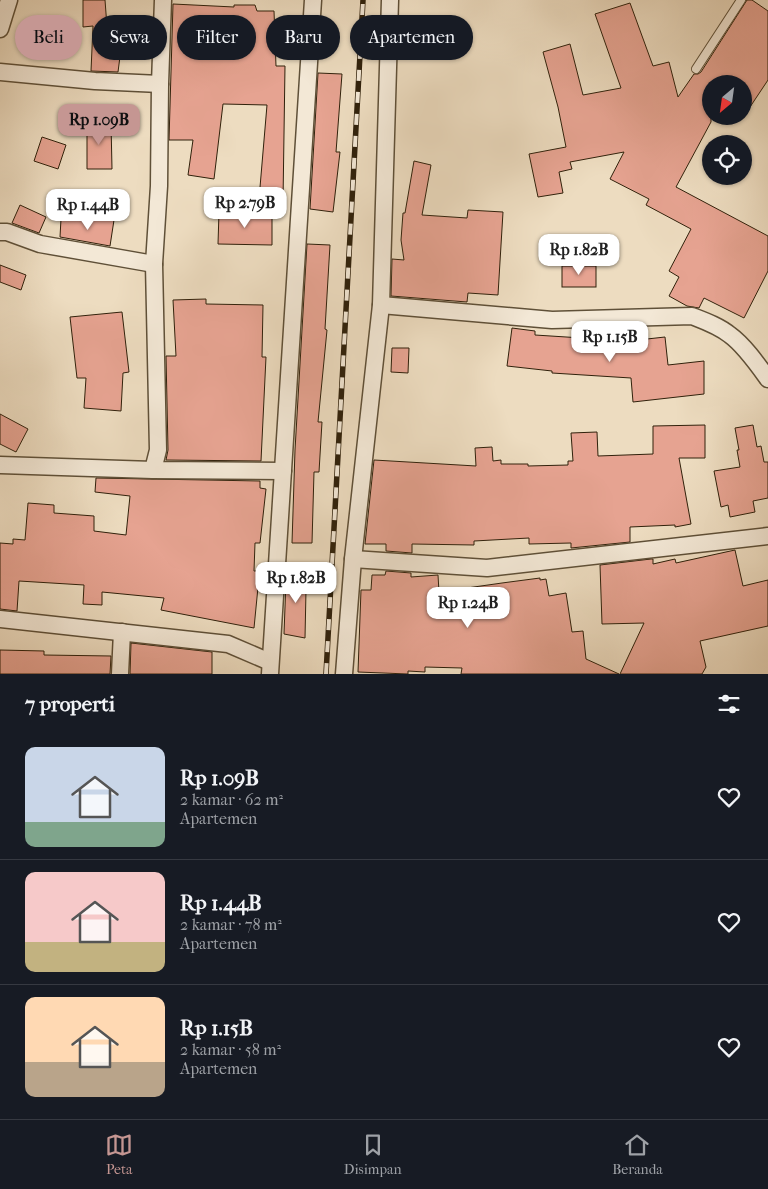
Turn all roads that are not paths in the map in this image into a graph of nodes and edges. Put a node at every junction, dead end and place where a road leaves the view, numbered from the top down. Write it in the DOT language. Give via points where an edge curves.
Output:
graph roads {
  1 [pos="9,0"];
  2 [pos="163,0"];
  3 [pos="313,0"];
  4 [pos="390,0"];
  5 [pos="742,0"];
  6 [pos="0,29"];
  7 [pos="696,69"];
  8 [pos="0,72"];
  9 [pos="160,84"];
  10 [pos="0,232"];
  11 [pos="154,264"];
  12 [pos="380,305"];
  13 [pos="768,379"];
  14 [pos="0,465"];
  15 [pos="153,470"];
  16 [pos="283,471"];
  17 [pos="768,536"];
  18 [pos="353,560"];
  19 [pos="0,620"];
  20 [pos="122,632"];
  21 [pos="270,668"];
  22 [pos="120,674"];
  23 [pos="344,674"];
  1 -- 6 [label="street"];
  2 -- 9 [label="street"];
  3 -- 16 [label="street"];
  4 -- 12 [label="street"];
  5 -- 7 [label="lane"];
  8 -- 9 [label="street"];
  9 -- 11 [label="street"];
  10 -- 11 [label="street" via="40,244"];
  11 -- 15 [label="street" via="158,450"];
  12 -- 13 [label="street" via="552,320 692,316 731,336"];
  12 -- 18 [label="street"];
  14 -- 15 [label="street"];
  15 -- 16 [label="street"];
  16 -- 21 [label="street"];
  17 -- 18 [label="street" via="488,568"];
  18 -- 23 [label="street"];
  19 -- 20 [label="street"];
  20 -- 21 [label="street" via="228,644"];
  20 -- 22 [label="street"];
}
